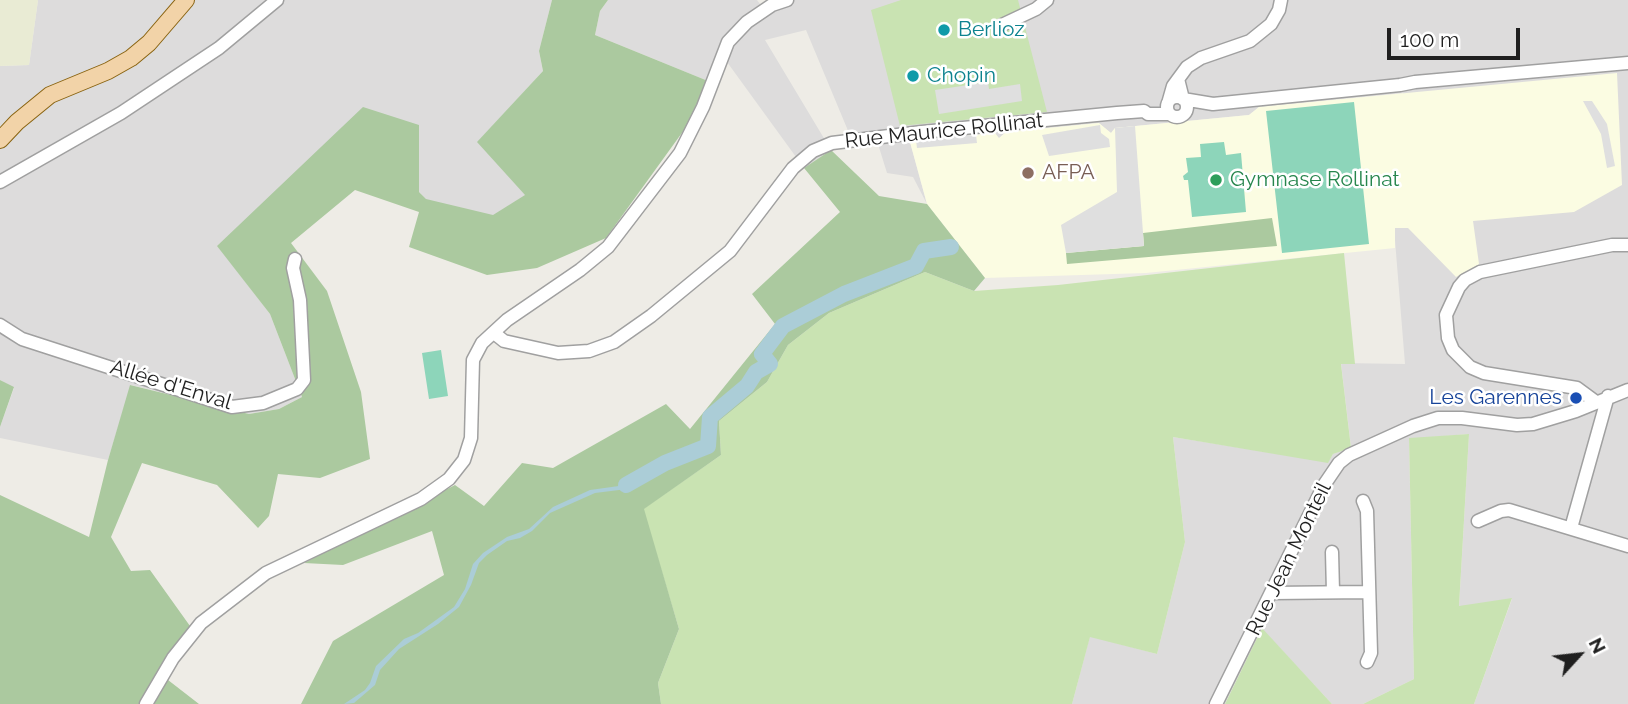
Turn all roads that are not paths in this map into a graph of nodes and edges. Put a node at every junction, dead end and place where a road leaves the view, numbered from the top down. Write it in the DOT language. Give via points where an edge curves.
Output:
graph roads {
  1 [pos="186,0"];
  2 [pos="277,0"];
  3 [pos="787,0"];
  4 [pos="1047,0"];
  5 [pos="1281,0"];
  6 [pos="1002,25"];
  7 [pos="1628,62"];
  8 [pos="1178,79"];
  9 [pos="1183,99"];
  10 [pos="1213,104"];
  11 [pos="1168,106"];
  12 [pos="1185,114"];
  13 [pos="0,140"];
  14 [pos="0,181"];
  15 [pos="1627,244"];
  16 [pos="295,259"];
  17 [pos="0,325"];
  18 [pos="494,334"];
  19 [pos="1628,390"];
  20 [pos="1602,399"];
  21 [pos="1363,501"];
  22 [pos="1478,521"];
  23 [pos="1571,528"];
  24 [pos="1628,546"];
  25 [pos="1332,552"];
  26 [pos="1333,592"];
  27 [pos="1368,592"];
  28 [pos="1272,593"];
  29 [pos="1367,662"];
  30 [pos="146,704"];
  31 [pos="1216,704"];
  1 -- 13 [label="main road" via="131,58 50,95"];
  2 -- 14 [label="street" via="219,48 121,113"];
  3 -- 18 [label="street" via="747,22 728,42 680,153 608,247"];
  4 -- 6 [label="street"];
  5 -- 8 [label="street" via="1277,15 1263,31 1239,46 1192,63"];
  7 -- 10 [label="street"];
  8 -- 9 [label="street"];
  8 -- 11 [label="street"];
  9 -- 10 [label="street"];
  9 -- 11 [label="street" via="1175,97"];
  9 -- 12 [label="street"];
  10 -- 12 [label="street"];
  11 -- 12 [label="street" via="1178,118"];
  11 -- 18 [label="street, Rue Maurice Rollinat" via="856,139 821,147 793,168 730,251 614,342 589,351 558,353 504,341"];
  15 -- 20 [label="street" via="1480,272 1458,287 1446,314 1453,350 1469,367 1577,388"];
  16 -- 17 [label="street, Allée d'Enval" via="304,380 297,389 263,403 232,407 22,339"];
  18 -- 30 [label="street" via="482,343 473,360 471,438 464,460 449,479 421,499 267,573 201,623 173,658"];
  19 -- 20 [label="street, Rue Jean Monteil"];
  20 -- 23 [label="street"];
  20 -- 28 [label="street, Rue Jean Monteil" via="1533,424 1438,418 1349,455 1324,485"];
  21 -- 27 [label="street"];
  22 -- 23 [label="street" via="1509,510"];
  23 -- 24 [label="street"];
  25 -- 26 [label="street"];
  26 -- 27 [label="street"];
  26 -- 28 [label="street"];
  27 -- 29 [label="street" via="1371,653"];
  28 -- 31 [label="street, Rue Jean Monteil"];
}
